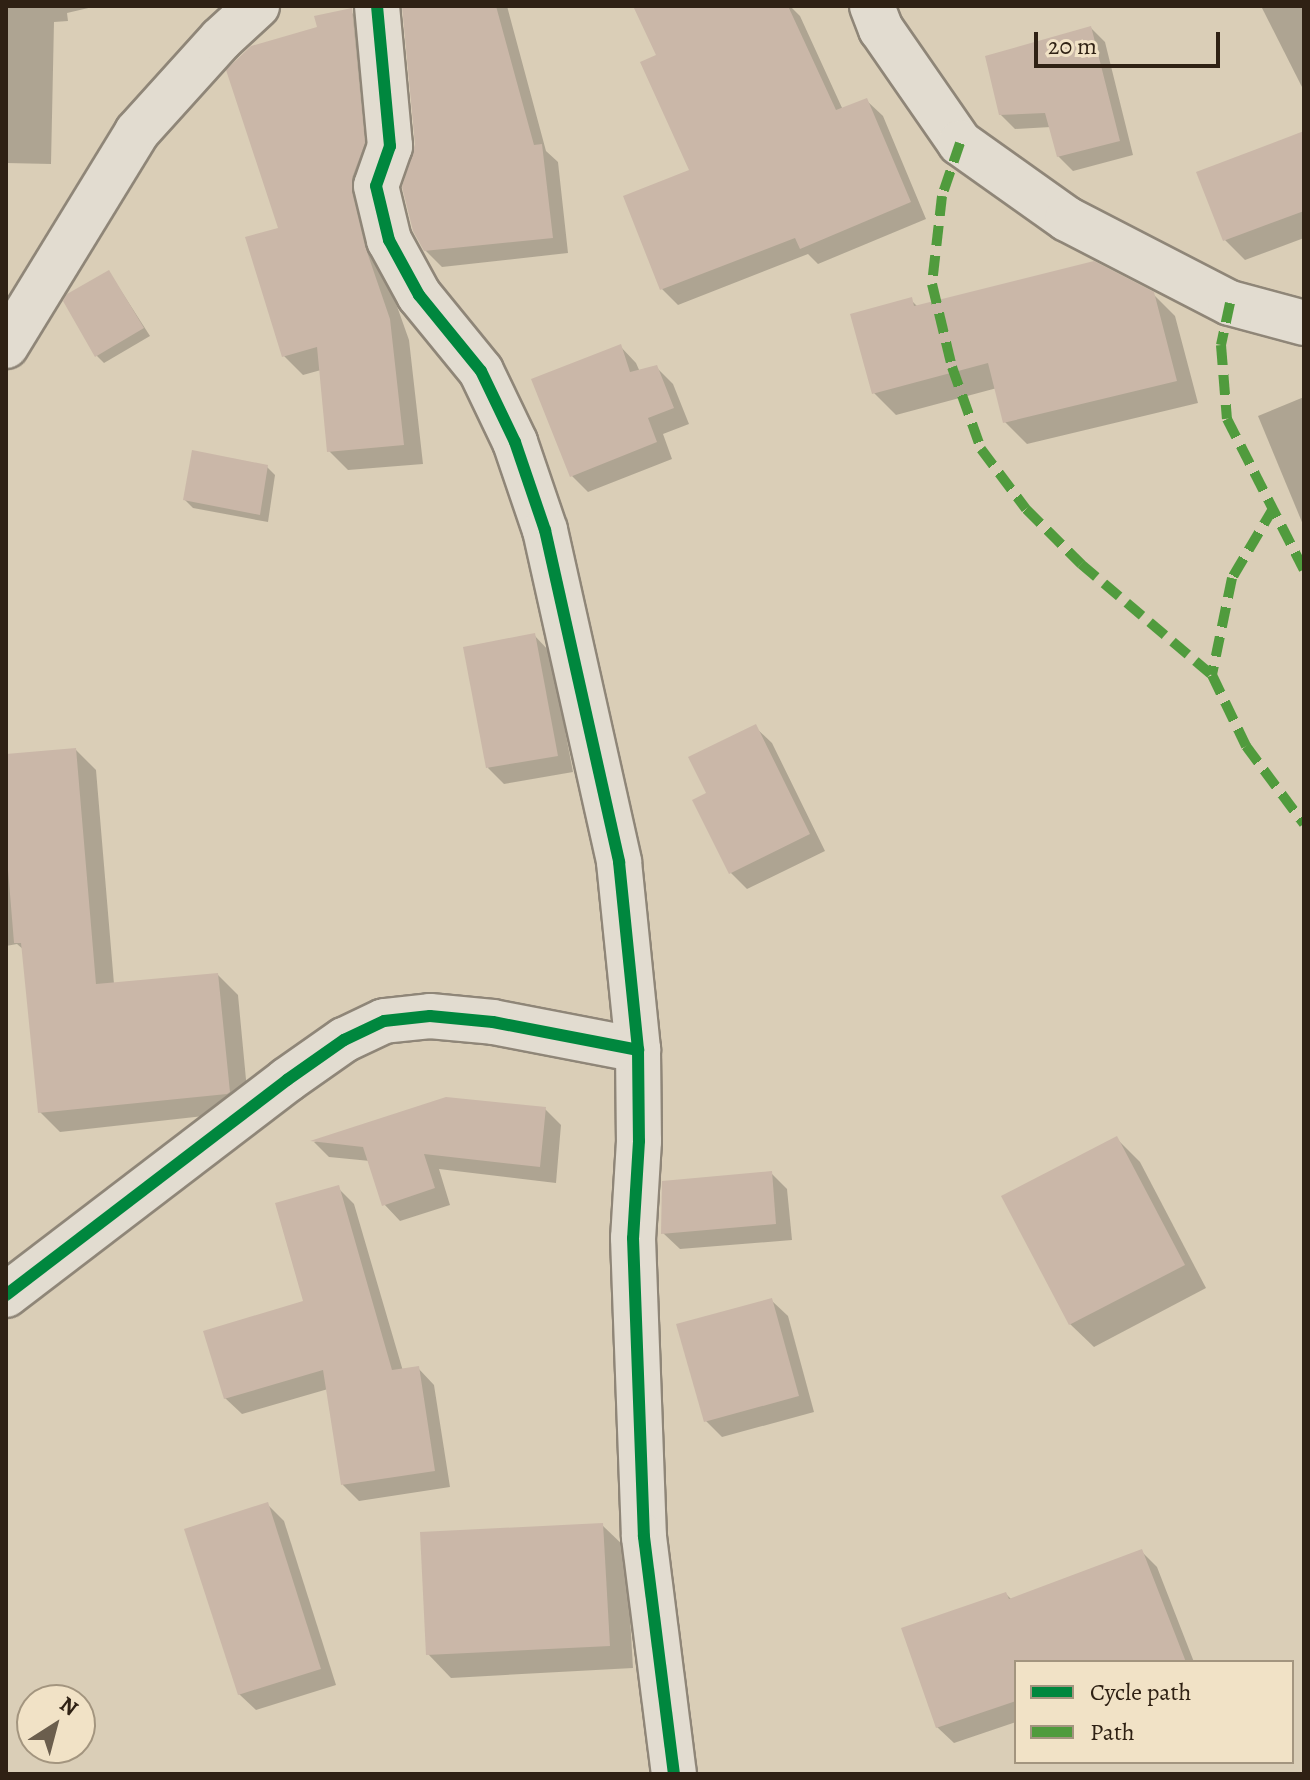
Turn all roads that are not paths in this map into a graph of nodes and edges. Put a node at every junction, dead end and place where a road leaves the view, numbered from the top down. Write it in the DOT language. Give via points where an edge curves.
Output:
graph roads {
  1 [pos="257,6"];
  2 [pos="377,6"];
  3 [pos="872,6"];
  4 [pos="1304,323"];
  5 [pos="6,346"];
  6 [pos="638,1050"];
  7 [pos="6,1295"];
  8 [pos="674,1774"];
  1 -- 5 [label="street" via="137,132"];
  2 -- 6 [label="street" via="390,146 376,186 389,240 419,295 481,371 515,442 545,530 619,862"];
  3 -- 4 [label="street" via="881,29 960,143 1067,219 1230,303"];
  6 -- 7 [label="street" via="493,1022 430,1016 384,1021 344,1040 287,1080"];
  6 -- 8 [label="street" via="633,1238 644,1537"];
}
